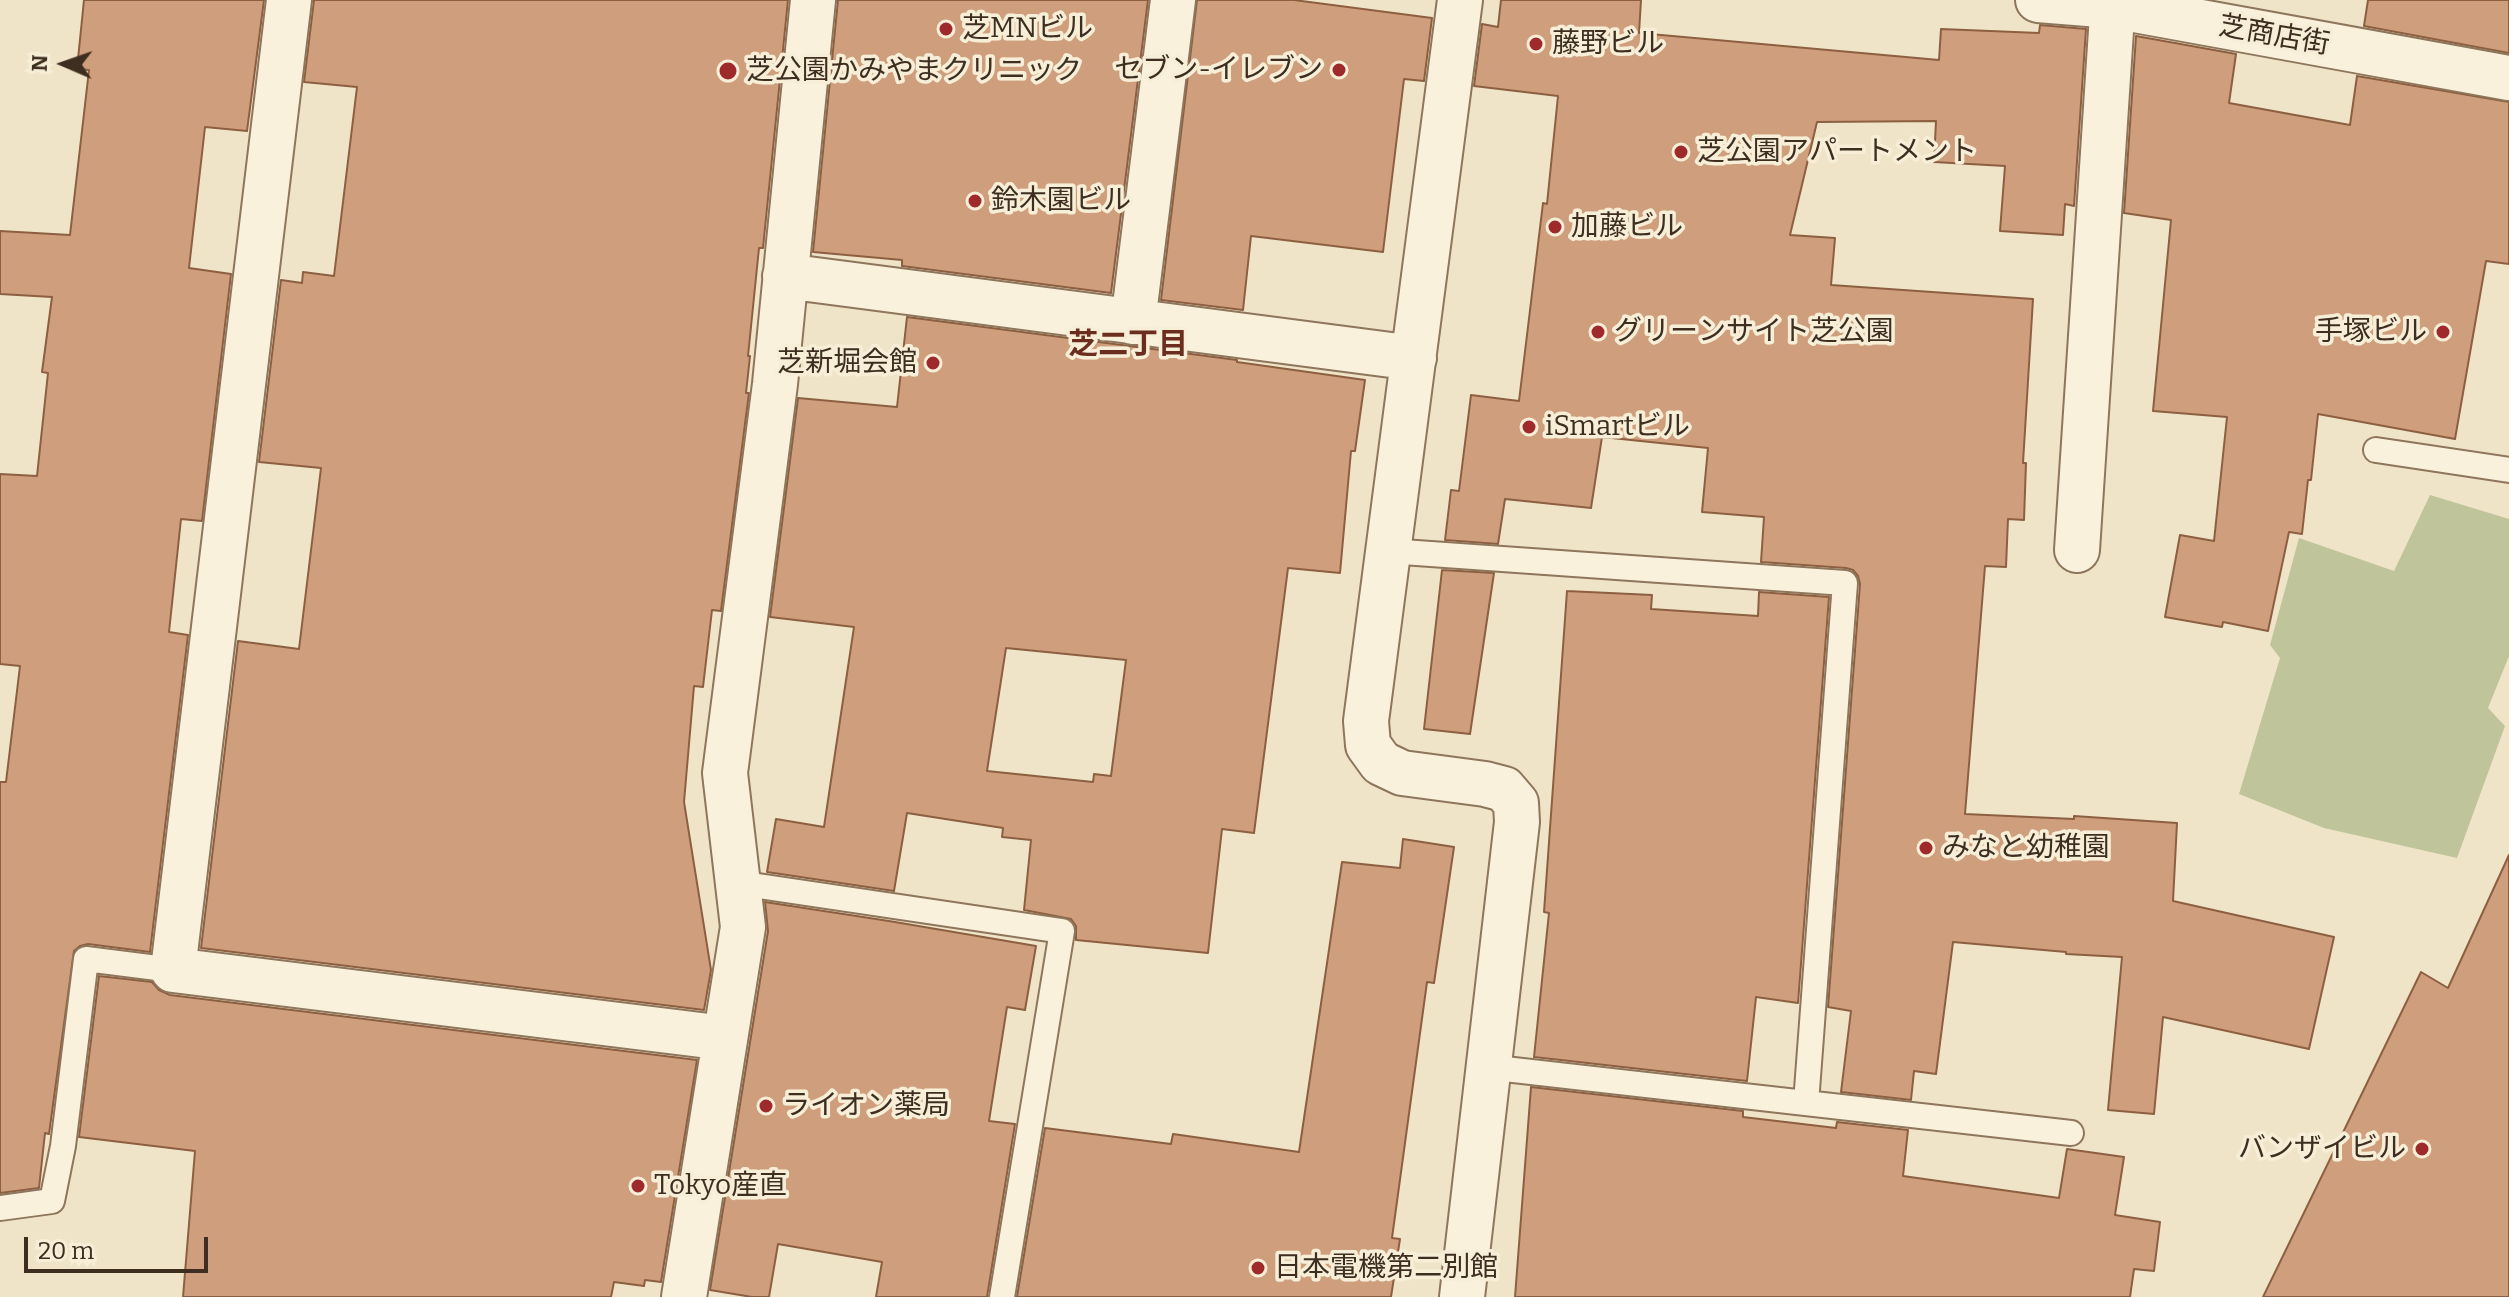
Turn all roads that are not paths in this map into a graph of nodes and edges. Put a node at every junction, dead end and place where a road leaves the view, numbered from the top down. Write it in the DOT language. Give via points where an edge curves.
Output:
graph roads {
  1 [pos="289,0"];
  2 [pos="813,0"];
  3 [pos="1173,0"];
  4 [pos="1460,0"];
  5 [pos="2038,0"];
  6 [pos="2113,3"];
  7 [pos="2509,78"];
  8 [pos="785,276"];
  9 [pos="1133,322"];
  10 [pos="1414,358"];
  11 [pos="2376,450"];
  12 [pos="2509,470"];
  13 [pos="2077,550"];
  14 [pos="1388,551"];
  15 [pos="738,883"];
  16 [pos="173,970"];
  17 [pos="725,1038"];
  18 [pos="1487,1067"];
  19 [pos="1806,1103"];
  20 [pos="2071,1133"];
  21 [pos="0,1208"];
  22 [pos="684,1297"];
  23 [pos="1002,1297"];
  24 [pos="1462,1297"];
  1 -- 16 [label="street"];
  2 -- 8 [label="street"];
  3 -- 9 [label="street"];
  4 -- 10 [label="street"];
  5 -- 6 [label="street, 芝商店街"];
  6 -- 7 [label="street, 芝商店街"];
  6 -- 13 [label="street"];
  8 -- 9 [label="street"];
  8 -- 15 [label="street" via="725,773"];
  9 -- 10 [label="street"];
  10 -- 14 [label="street"];
  11 -- 12 [label="lane"];
  14 -- 18 [label="street" via="1366,721 1368,745 1381,763 1402,773 1504,789 1516,803"];
  14 -- 19 [label="lane" via="1845,583"];
  15 -- 17 [label="street" via="743,927"];
  15 -- 23 [label="lane" via="1062,931"];
  16 -- 17 [label="street"];
  16 -- 21 [label="lane" via="86,959 52,1201"];
  17 -- 22 [label="street"];
  18 -- 19 [label="lane"];
  18 -- 24 [label="street"];
  19 -- 20 [label="lane"];
}
